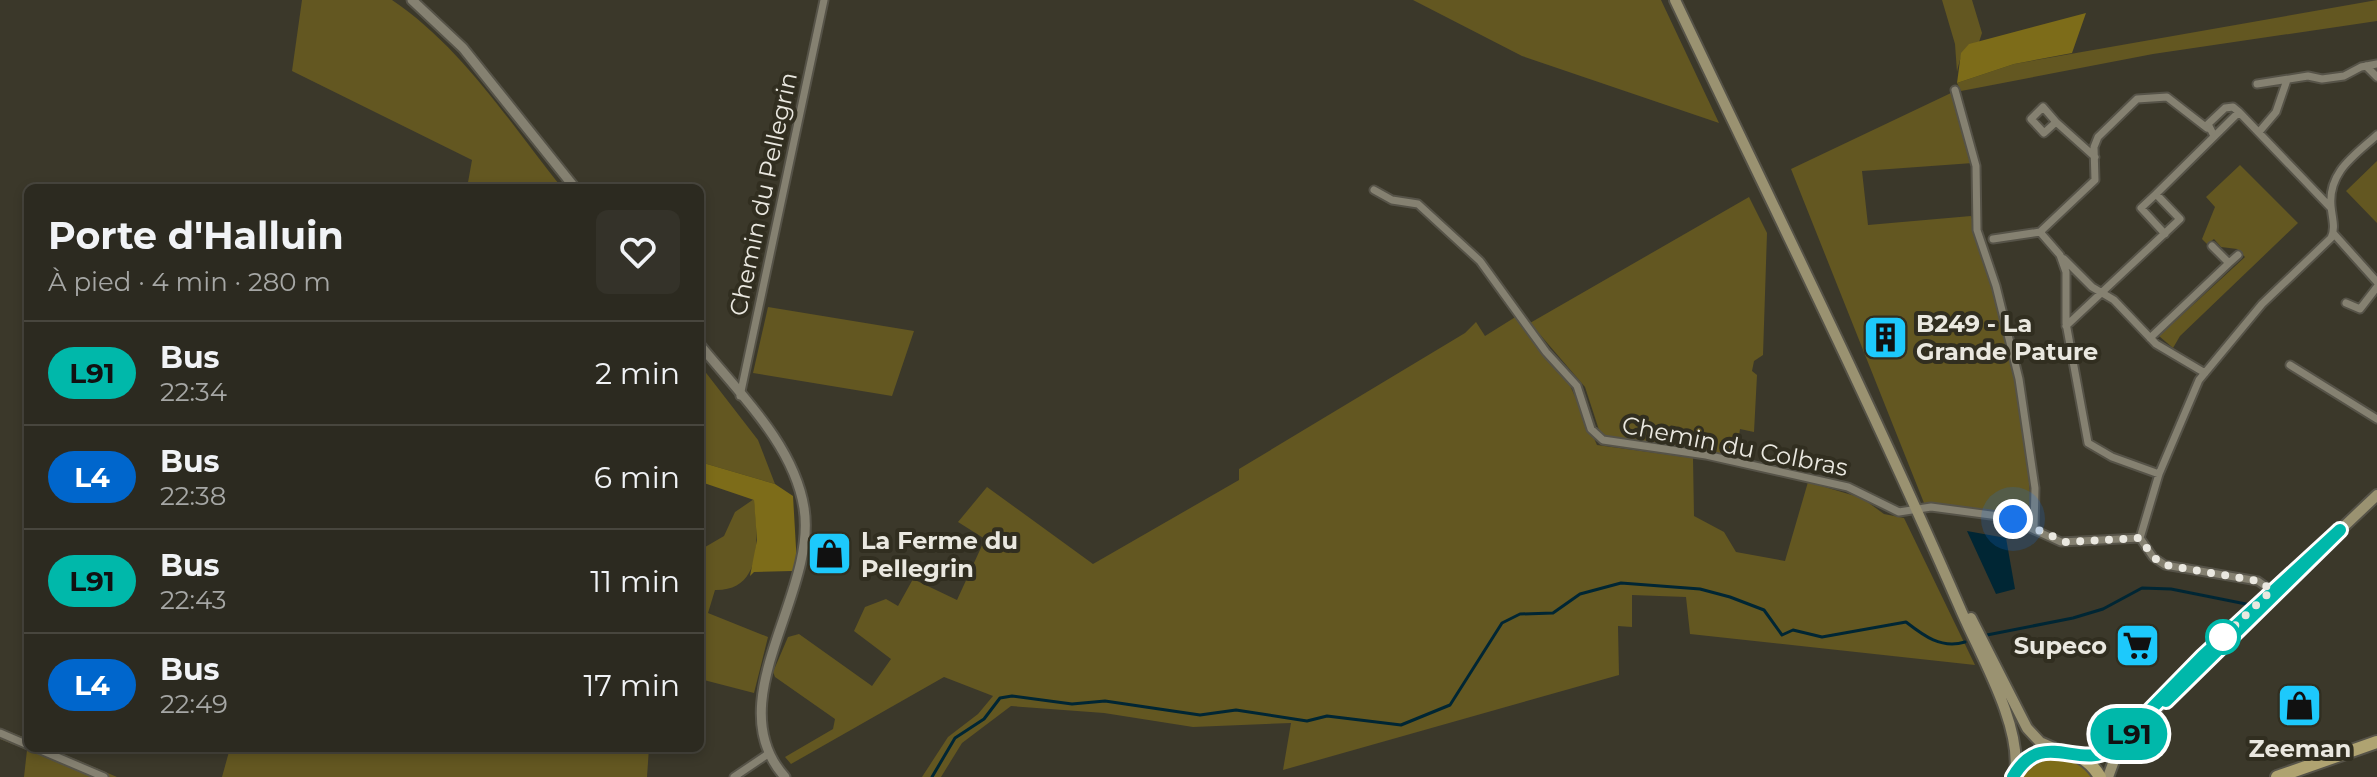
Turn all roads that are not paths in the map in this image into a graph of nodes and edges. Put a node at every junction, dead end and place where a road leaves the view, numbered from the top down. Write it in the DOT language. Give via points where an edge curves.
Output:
graph roads {
  1 [pos="412,0"];
  2 [pos="824,0"];
  3 [pos="1675,0"];
  4 [pos="2377,64"];
  5 [pos="2366,66"];
  6 [pos="2377,77"];
  7 [pos="2287,80"];
  8 [pos="2257,84"];
  9 [pos="1955,90"];
  10 [pos="2239,112"];
  11 [pos="2056,122"];
  12 [pos="2207,128"];
  13 [pos="2259,132"];
  14 [pos="2377,135"];
  15 [pos="2214,136"];
  16 [pos="2095,157"];
  17 [pos="572,184"];
  18 [pos="1374,190"];
  19 [pos="2156,194"];
  20 [pos="2331,208"];
  21 [pos="2040,232"];
  22 [pos="2165,234"];
  23 [pos="2334,234"];
  24 [pos="1993,239"];
  25 [pos="2212,246"];
  26 [pos="2060,255"];
  27 [pos="2238,255"];
  28 [pos="2229,263"];
  29 [pos="2377,285"];
  30 [pos="2101,293"];
  31 [pos="2346,303"];
  32 [pos="2066,326"];
  33 [pos="2150,338"];
  34 [pos="704,350"];
  35 [pos="2290,365"];
  36 [pos="2205,373"];
  37 [pos="740,396"];
  38 [pos="2377,419"];
  39 [pos="2159,474"];
  40 [pos="2377,495"];
  41 [pos="1916,509"];
  42 [pos="2034,529"];
  43 [pos="1927,531"];
  44 [pos="2140,538"];
  45 [pos="2274,592"];
  46 [pos="0,733"];
  47 [pos="2131,733"];
  48 [pos="2377,742"];
  49 [pos="24,743"];
  50 [pos="2058,750"];
  51 [pos="45,752"];
  52 [pos="768,754"];
  53 [pos="2077,754"];
  54 [pos="2014,775"];
  55 [pos="104,777"];
  56 [pos="734,777"];
  57 [pos="785,777"];
  58 [pos="2100,777"];
  59 [pos="2108,777"];
  60 [pos="2277,777"];
  1 -- 17 [label="street" via="468,54"];
  2 -- 37 [label="street, Chemin du Pellegrin"];
  3 -- 41 [label="main road"];
  4 -- 5 [label="street"];
  5 -- 6 [label="street"];
  5 -- 7 [label="street" via="2344,76"];
  7 -- 8 [label="street"];
  7 -- 13 [label="street" via="2276,112"];
  9 -- 42 [label="street" via="1977,170 1976,224 2021,389 2035,488"];
  10 -- 12 [label="street" via="2225,108"];
  10 -- 13 [label="street"];
  10 -- 15 [label="street"];
  11 -- 16 [label="street"];
  12 -- 15 [label="street"];
  12 -- 16 [label="street" via="2173,99 2142,97 2103,129 2095,142"];
  13 -- 20 [label="street"];
  14 -- 20 [label="street" via="2333,180"];
  15 -- 19 [label="street"];
  16 -- 21 [label="street" via="2095,180"];
  18 -- 41 [label="street, Chemin du Colbras" via="1392,200 1418,204 1480,261 1577,386 1598,438 1721,458 1848,487 1899,512"];
  19 -- 22 [label="street" via="2180,219"];
  19 -- 22 [label="street" via="2141,208"];
  20 -- 23 [label="street"];
  21 -- 24 [label="street"];
  21 -- 26 [label="street"];
  22 -- 30 [label="street"];
  23 -- 29 [label="street"];
  23 -- 36 [label="street" via="2262,304"];
  25 -- 28 [label="street"];
  26 -- 30 [label="street"];
  26 -- 32 [label="street" via="2067,285"];
  27 -- 28 [label="street"];
  28 -- 33 [label="street"];
  29 -- 31 [label="street" via="2360,309"];
  30 -- 32 [label="street"];
  30 -- 33 [label="street"];
  32 -- 39 [label="street" via="2088,443"];
  33 -- 36 [label="street"];
  34 -- 37 [label="street"];
  35 -- 38 [label="street"];
  36 -- 39 [label="street"];
  37 -- 52 [label="street" via="787,458 806,520 804,557 764,686 762,726"];
  39 -- 44 [label="street"];
  40 -- 45 [label="main road"];
  41 -- 42 [label="street, Chemin du Colbras" via="1987,513"];
  41 -- 43 [label="main road"];
  42 -- 44 [label="street, Chemin du Colbras" via="2066,542"];
  43 -- 50 [label="main road" via="2027,728"];
  43 -- 54 [label="main road" via="2000,702 2017,754"];
  44 -- 45 [label="street" via="2165,565 2258,581"];
  45 -- 47 [label="main road"];
  46 -- 49 [label="street"];
  47 -- 53 [label="main road" via="2103,754"];
  47 -- 59 [label="main road" via="2112,759"];
  48 -- 60 [label="main road"];
  50 -- 53 [label="main road"];
  50 -- 54 [label="main road" via="2034,756"];
  51 -- 55 [label="street"];
  52 -- 56 [label="street"];
  52 -- 57 [label="street"];
  53 -- 58 [label="main road"];
}
